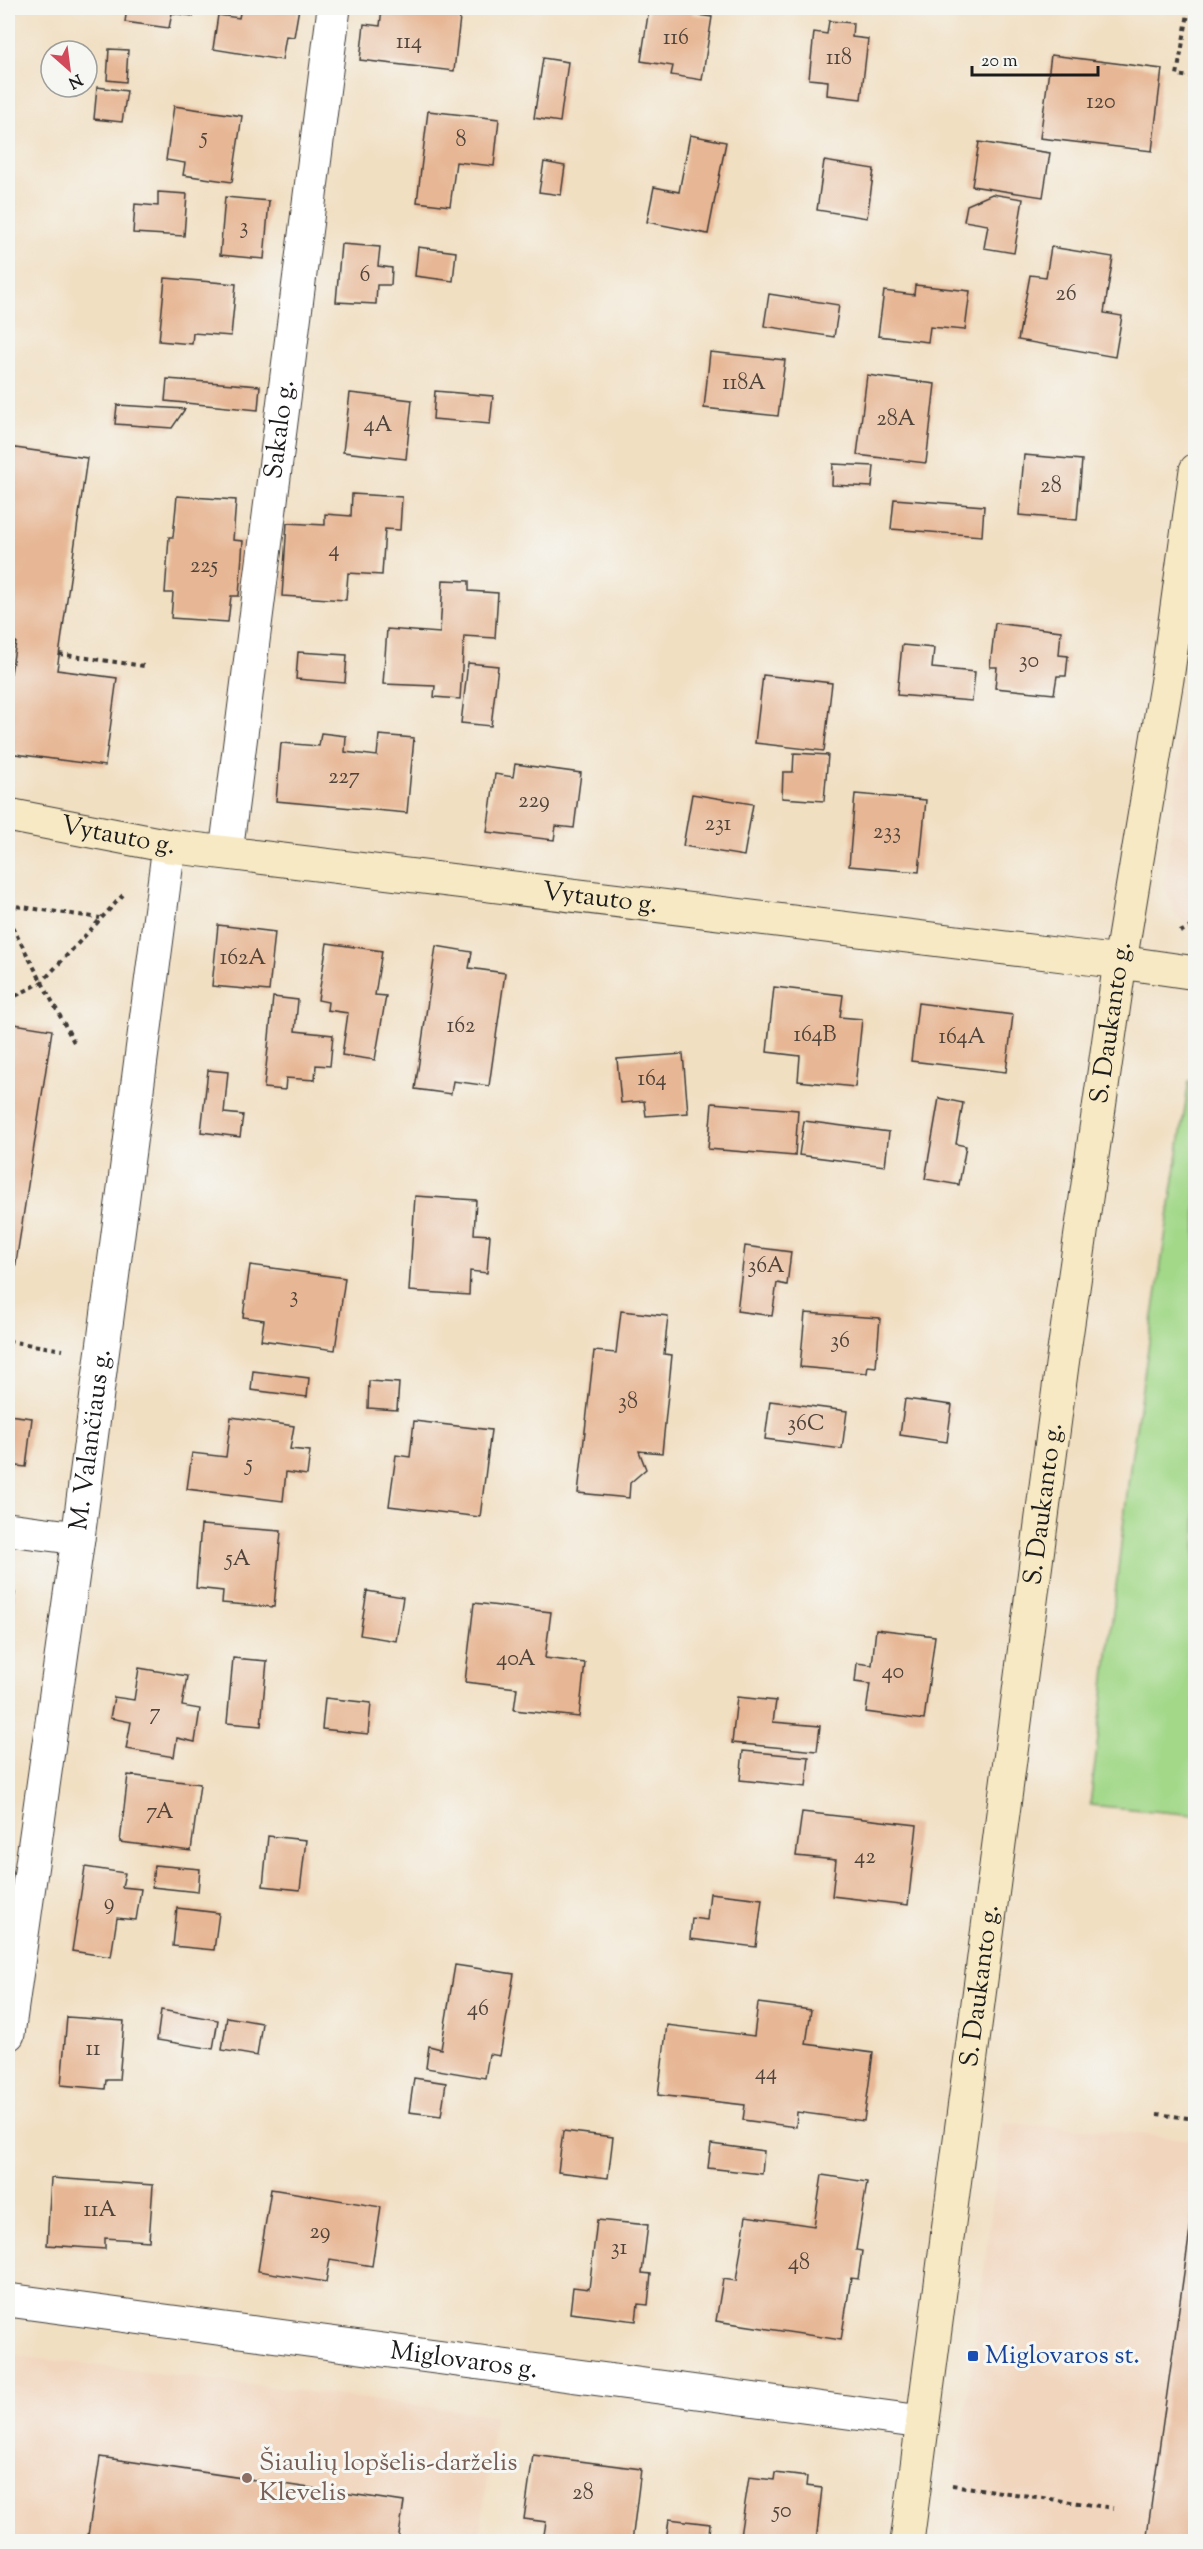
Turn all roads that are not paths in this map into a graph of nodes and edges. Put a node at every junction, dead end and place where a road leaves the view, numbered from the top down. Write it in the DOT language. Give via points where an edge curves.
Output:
graph roads {
  1 [pos="334,8"];
  2 [pos="1196,470"];
  3 [pos="8,815"];
  4 [pos="169,846"];
  5 [pos="226,852"];
  6 [pos="1120,962"];
  7 [pos="1196,973"];
  8 [pos="8,1529"];
  9 [pos="78,1538"];
  10 [pos="8,2034"];
  11 [pos="8,2300"];
  12 [pos="922,2422"];
  13 [pos="907,2541"];
  1 -- 5 [label="street, Sakalo g."];
  2 -- 6 [label="main road, S. Daukanto g." via="1167,679"];
  3 -- 4 [label="main road, Vytauto g."];
  4 -- 5 [label="main road, Vytauto g."];
  4 -- 9 [label="street, M. Valančiaus g."];
  5 -- 6 [label="main road, Vytauto g."];
  6 -- 7 [label="main road, Vytauto g."];
  6 -- 12 [label="main road, S. Daukanto g." via="1062,1365"];
  8 -- 9 [label="street"];
  9 -- 10 [label="street, M. Valančiaus g."];
  11 -- 12 [label="street, Miglovaros g."];
  12 -- 13 [label="main road, S. Daukanto g."];
}
